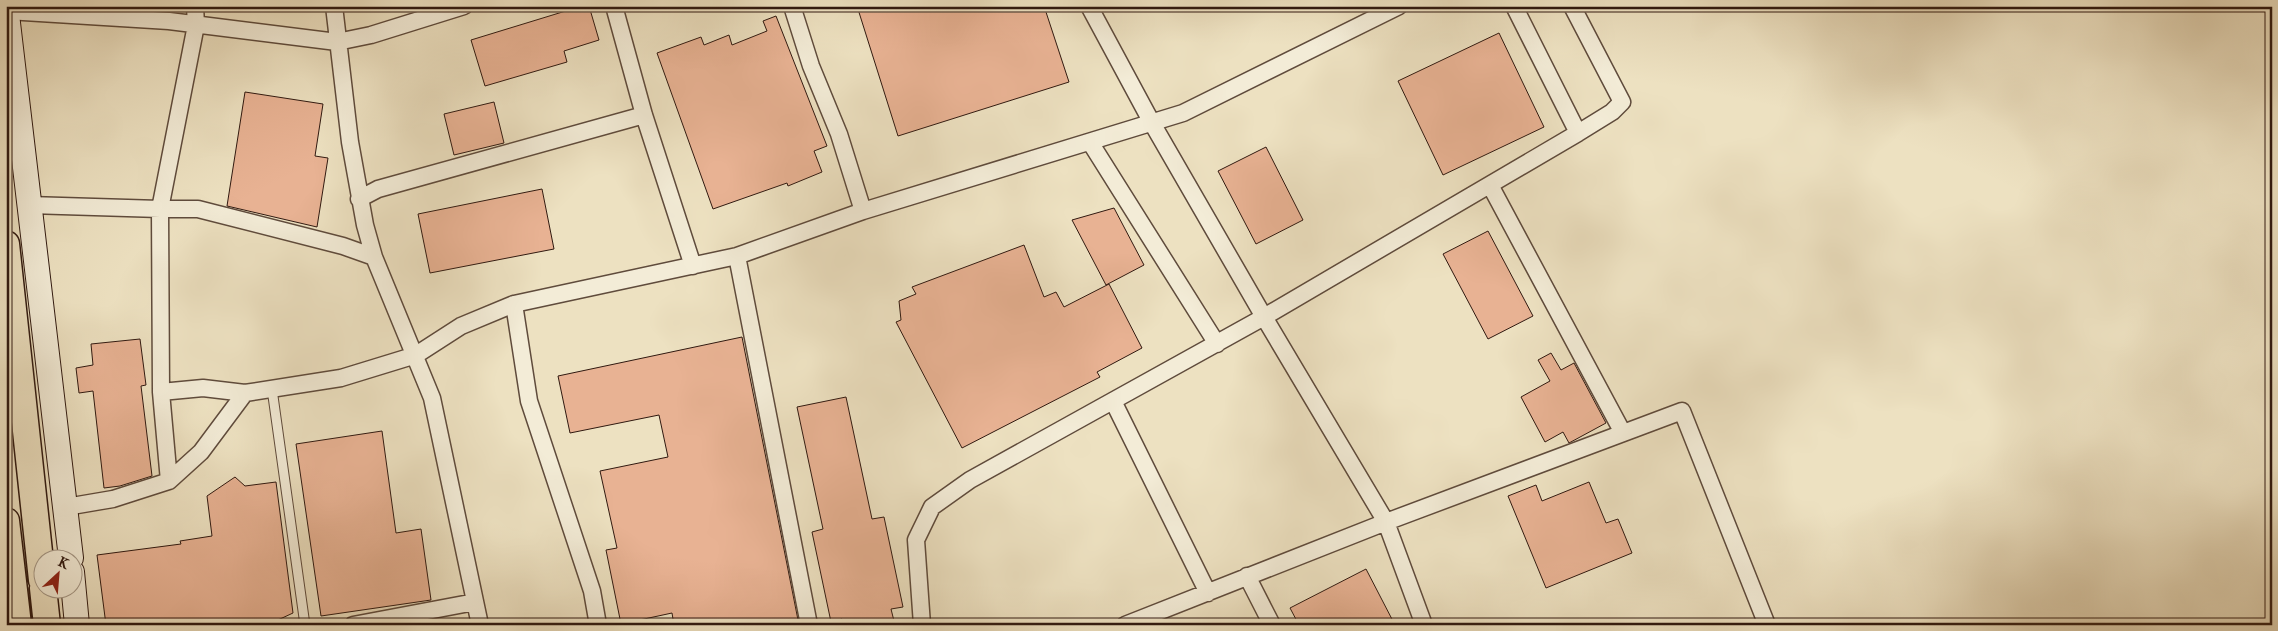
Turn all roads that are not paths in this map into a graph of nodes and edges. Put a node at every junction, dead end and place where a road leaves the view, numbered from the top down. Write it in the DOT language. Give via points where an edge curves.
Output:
graph roads {
  1 [pos="195,6"];
  2 [pos="334,6"];
  3 [pos="464,6"];
  4 [pos="614,6"];
  5 [pos="792,6"];
  6 [pos="1089,6"];
  7 [pos="1399,6"];
  8 [pos="1514,6"];
  9 [pos="1572,6"];
  10 [pos="7,9"];
  11 [pos="196,25"];
  12 [pos="337,42"];
  13 [pos="644,115"];
  14 [pos="1152,123"];
  15 [pos="1578,134"];
  16 [pos="1090,142"];
  17 [pos="1490,185"];
  18 [pos="359,199"];
  19 [pos="29,205"];
  20 [pos="160,209"];
  21 [pos="863,211"];
  22 [pos="6,244"];
  23 [pos="737,256"];
  24 [pos="374,257"];
  25 [pos="693,266"];
  26 [pos="514,304"];
  27 [pos="1264,317"];
  28 [pos="1217,344"];
  29 [pos="416,355"];
  30 [pos="272,388"];
  31 [pos="161,392"];
  32 [pos="245,393"];
  33 [pos="1113,401"];
  34 [pos="1623,433"];
  35 [pos="169,480"];
  36 [pos="66,508"];
  37 [pos="6,520"];
  38 [pos="1386,522"];
  39 [pos="39,548"];
  40 [pos="70,548"];
  41 [pos="1247,576"];
  42 [pos="1208,593"];
  43 [pos="45,598"];
  44 [pos="74,598"];
  45 [pos="475,602"];
  46 [pos="1128,624"];
  47 [pos="18,625"];
  48 [pos="47,625"];
  49 [pos="77,625"];
  50 [pos="305,625"];
  51 [pos="353,625"];
  52 [pos="480,625"];
  53 [pos="598,625"];
  54 [pos="809,625"];
  55 [pos="922,625"];
  56 [pos="1272,625"];
  57 [pos="1424,625"];
  58 [pos="1767,625"];
  1 -- 11 [label="street"];
  2 -- 12 [label="street"];
  3 -- 12 [label="street" via="371,35"];
  4 -- 13 [label="street"];
  5 -- 21 [label="street" via="811,66 839,134"];
  6 -- 14 [label="street"];
  7 -- 14 [label="street" via="1183,113"];
  8 -- 15 [label="street"];
  9 -- 15 [label="street" via="1622,102"];
  10 -- 11 [label="street"];
  10 -- 19 [label="main road"];
  11 -- 12 [label="street"];
  11 -- 20 [label="street"];
  12 -- 18 [label="street"];
  13 -- 18 [label="street" via="378,190"];
  13 -- 25 [label="street"];
  14 -- 16 [label="street"];
  14 -- 27 [label="street"];
  15 -- 17 [label="street"];
  16 -- 21 [label="street"];
  16 -- 28 [label="street"];
  17 -- 27 [label="street"];
  17 -- 34 [label="street"];
  18 -- 24 [label="street"];
  19 -- 20 [label="street"];
  19 -- 36 [label="main road"];
  20 -- 24 [label="street" via="198,209"];
  20 -- 31 [label="street"];
  21 -- 23 [label="street"];
  22 -- 39 [label="main road"];
  23 -- 25 [label="street"];
  23 -- 54 [label="street"];
  24 -- 29 [label="street"];
  25 -- 26 [label="street"];
  26 -- 29 [label="street" via="460,326"];
  26 -- 53 [label="street" via="529,401 592,591"];
  27 -- 28 [label="street"];
  27 -- 38 [label="street"];
  28 -- 33 [label="street"];
  29 -- 30 [label="street" via="341,378"];
  29 -- 45 [label="street" via="432,398"];
  30 -- 32 [label="street"];
  30 -- 50 [label="lane"];
  31 -- 32 [label="street" via="203,388"];
  31 -- 35 [label="street"];
  32 -- 35 [label="street" via="201,452"];
  33 -- 42 [label="street"];
  33 -- 55 [label="street" via="970,480 932,507 916,540"];
  34 -- 38 [label="street"];
  34 -- 58 [label="street" via="1682,411"];
  35 -- 36 [label="street" via="113,499"];
  36 -- 40 [label="main road"];
  37 -- 47 [label="main road"];
  38 -- 41 [label="street"];
  38 -- 57 [label="street"];
  41 -- 42 [label="street"];
  41 -- 56 [label="street"];
  42 -- 46 [label="street"];
  43 -- 48 [label="main road"];
  44 -- 49 [label="main road"];
  45 -- 51 [label="street"];
  45 -- 52 [label="street"];
}
